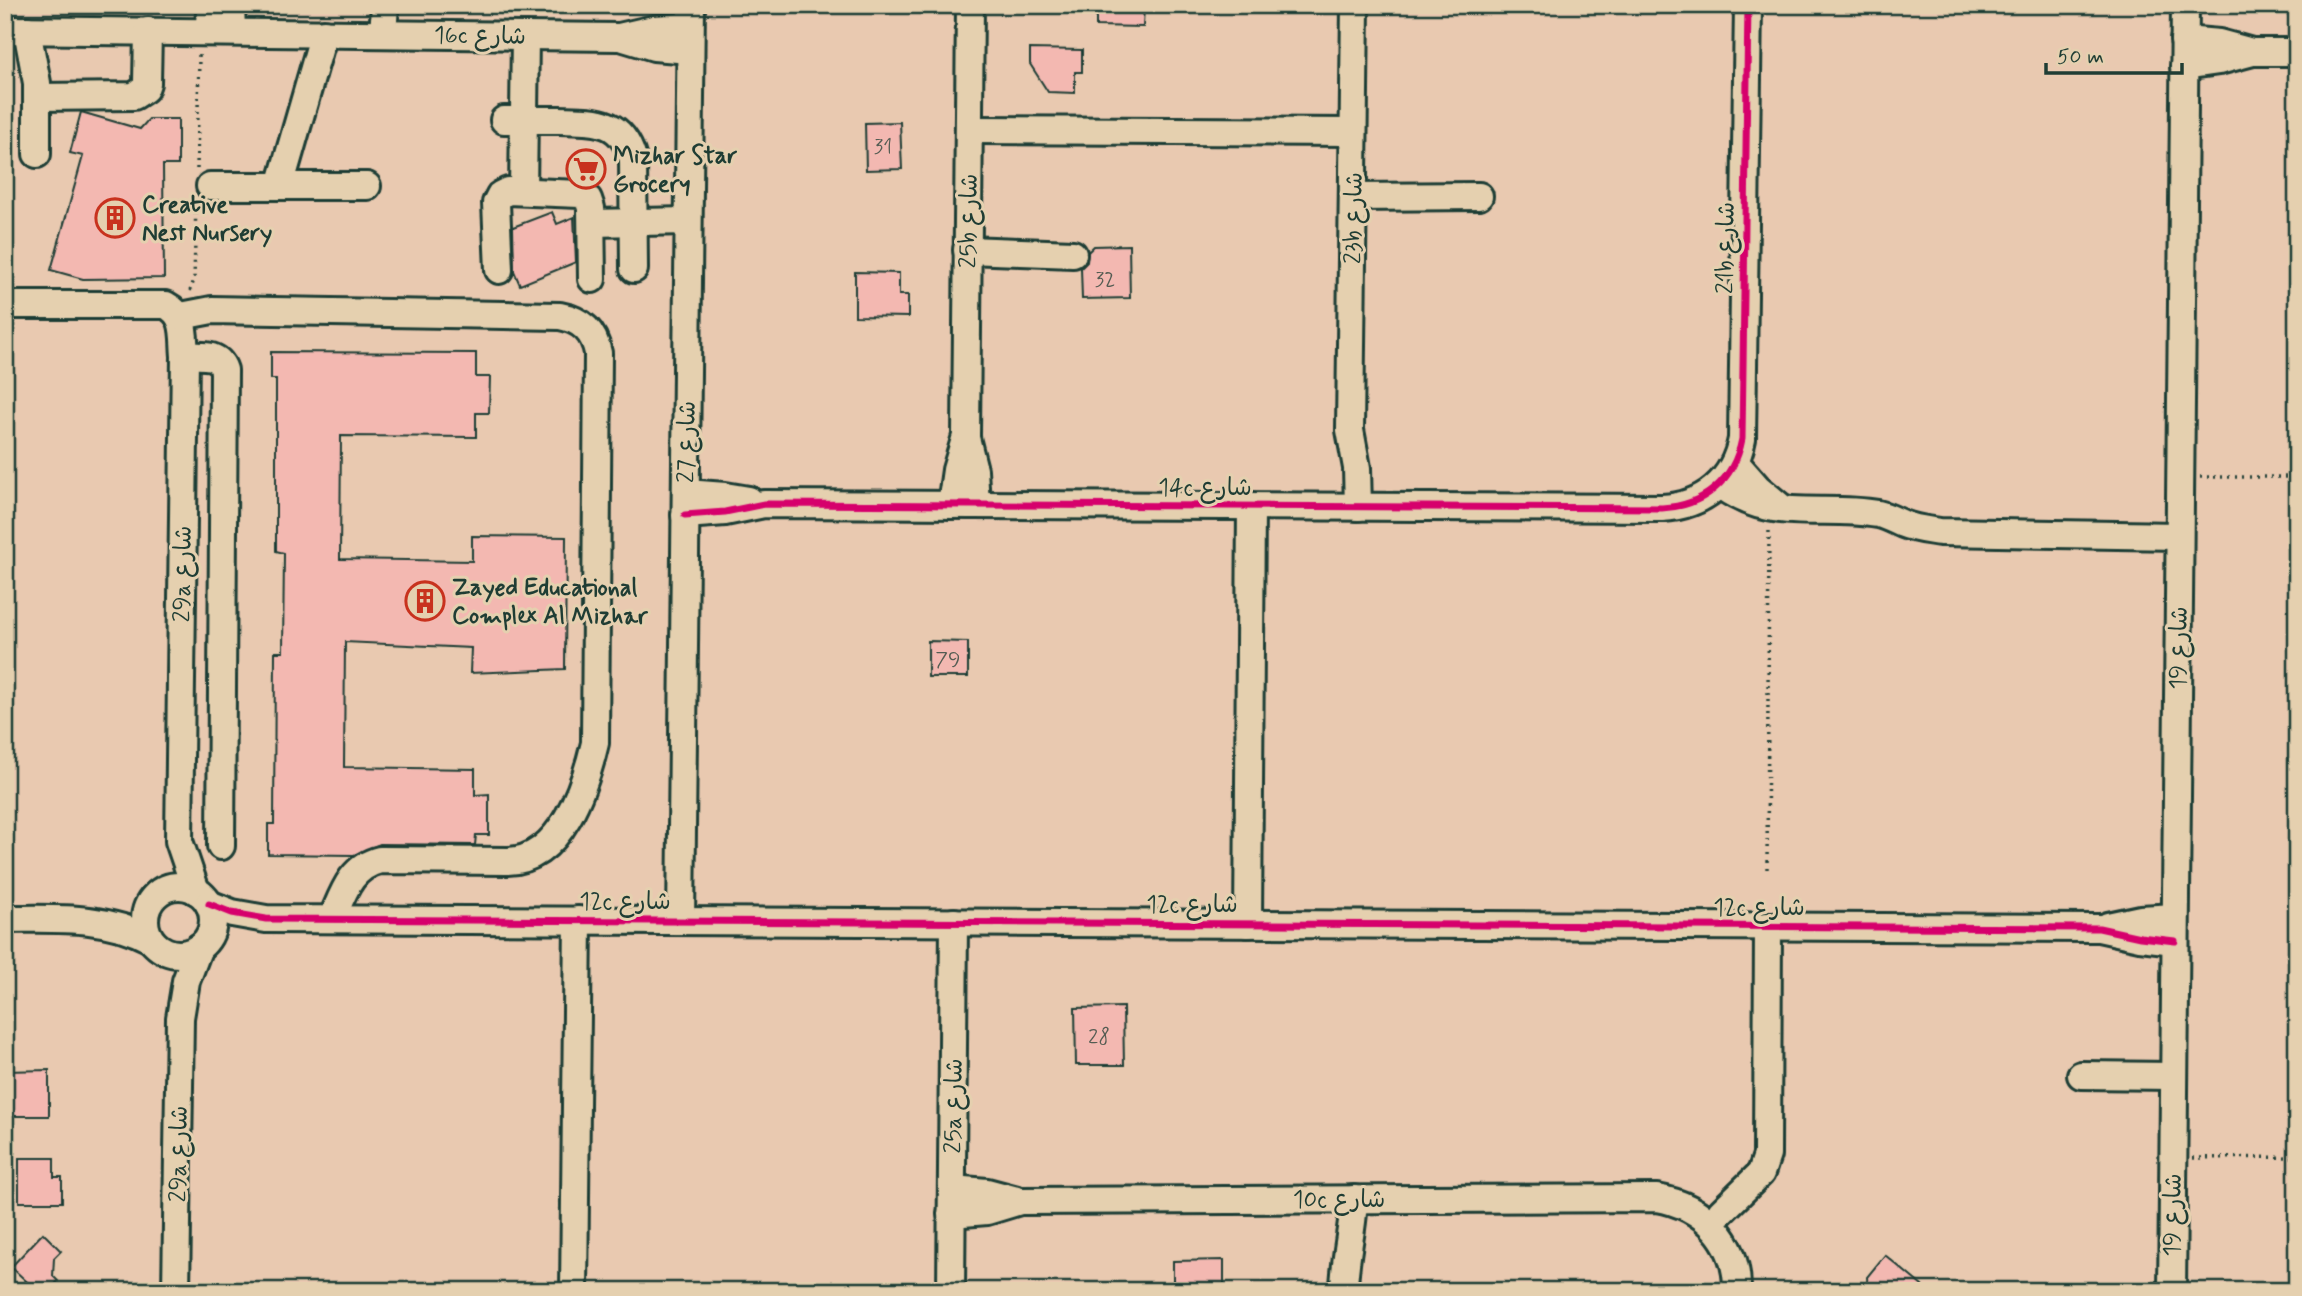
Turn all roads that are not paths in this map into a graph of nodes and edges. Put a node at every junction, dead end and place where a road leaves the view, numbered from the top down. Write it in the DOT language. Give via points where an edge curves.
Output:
graph roads {
  1 [pos="211,5"];
  2 [pos="230,5"];
  3 [pos="385,5"];
  4 [pos="970,5"];
  5 [pos="1355,5"];
  6 [pos="1748,5"];
  7 [pos="2185,5"];
  8 [pos="690,27"];
  9 [pos="16,30"];
  10 [pos="148,31"];
  11 [pos="220,32"];
  12 [pos="324,33"];
  13 [pos="383,34"];
  14 [pos="525,36"];
  15 [pos="2297,52"];
  16 [pos="2184,53"];
  17 [pos="38,97"];
  18 [pos="514,120"];
  19 [pos="969,130"];
  20 [pos="1353,132"];
  21 [pos="37,155"];
  22 [pos="210,186"];
  23 [pos="281,186"];
  24 [pos="367,186"];
  25 [pos="523,191"];
  26 [pos="1479,196"];
  27 [pos="1353,197"];
  28 [pos="688,221"];
  29 [pos="634,222"];
  30 [pos="592,223"];
  31 [pos="967,250"];
  32 [pos="1073,254"];
  33 [pos="634,269"];
  34 [pos="499,270"];
  35 [pos="592,279"];
  36 [pos="5,305"];
  37 [pos="178,313"];
  38 [pos="185,356"];
  39 [pos="1735,463"];
  40 [pos="1720,485"];
  41 [pos="685,504"];
  42 [pos="963,505"];
  43 [pos="1251,506"];
  44 [pos="1348,507"];
  45 [pos="1776,508"];
  46 [pos="2179,536"];
  47 [pos="180,841"];
  48 [pos="221,846"];
  49 [pos="155,897"];
  50 [pos="202,897"];
  51 [pos="5,919"];
  52 [pos="80,919"];
  53 [pos="266,919"];
  54 [pos="332,919"];
  55 [pos="578,920"];
  56 [pos="681,921"];
  57 [pos="954,922"];
  58 [pos="1248,924"];
  59 [pos="1768,926"];
  60 [pos="2175,929"];
  61 [pos="155,944"];
  62 [pos="203,944"];
  63 [pos="180,1018"];
  64 [pos="2081,1075"];
  65 [pos="2174,1076"];
  66 [pos="1343,1199"];
  67 [pos="951,1202"];
  68 [pos="1716,1217"];
  69 [pos="1344,1281"];
  70 [pos="1737,1285"];
  71 [pos="176,1291"];
  72 [pos="574,1291"];
  73 [pos="951,1291"];
  74 [pos="2172,1291"];
  1 -- 11 [label="street"];
  2 -- 11 [label="street"];
  3 -- 13 [label="street"];
  4 -- 19 [label="street, 25b شارع"];
  5 -- 20 [label="street, 23b شارع"];
  6 -- 39 [label="street, 21b شارع" via="1742,439"];
  7 -- 16 [label="street, شارع 19"];
  8 -- 14 [label="street, 16c شارع" via="654,47 619,37"];
  8 -- 28 [label="street, شارع 27"];
  9 -- 10 [label="street, 16c شارع"];
  9 -- 17 [label="street" via="35,65"];
  10 -- 11 [label="street, 16c شارع"];
  10 -- 17 [label="street" via="147,83 140,94"];
  11 -- 12 [label="street, 16c شارع"];
  12 -- 13 [label="street, 16c شارع"];
  12 -- 23 [label="street"];
  13 -- 14 [label="street, 16c شارع"];
  14 -- 18 [label="street"];
  15 -- 16 [label="street" via="2253,52 2219,61"];
  16 -- 46 [label="street, شارع 19"];
  17 -- 21 [label="street"];
  18 -- 25 [label="street"];
  18 -- 29 [label="street" via="595,121 620,134 633,159"];
  19 -- 20 [label="street"];
  19 -- 31 [label="street, 25b شارع"];
  20 -- 27 [label="street, 23b شارع"];
  22 -- 23 [label="street"];
  23 -- 24 [label="street"];
  25 -- 30 [label="street" via="584,196"];
  25 -- 34 [label="street" via="503,192 497,199"];
  26 -- 27 [label="street"];
  27 -- 44 [label="street, 23b شارع" via="1350,430 1357,468"];
  28 -- 29 [label="street"];
  28 -- 41 [label="street, شارع 27"];
  29 -- 30 [label="street"];
  29 -- 33 [label="street"];
  30 -- 35 [label="street"];
  31 -- 32 [label="street"];
  31 -- 42 [label="street, 25b شارع" via="966,436 974,470"];
  36 -- 37 [label="street" via="166,305"];
  37 -- 38 [label="street, 29a شارع"];
  37 -- 54 [label="street" via="560,316 585,326 596,342 595,743 582,789 559,830 528,859 371,862 351,877"];
  38 -- 47 [label="street, 29a شارع"];
  38 -- 48 [label="street" via="211,356 224,370"];
  39 -- 40 [label="street, 21b شارع"];
  39 -- 45 [label="street"];
  40 -- 44 [label="street, 14c شارع" via="1697,500 1673,507"];
  40 -- 45 [label="street" via="1743,500"];
  41 -- 42 [label="street, 14c شارع" via="725,496 764,504"];
  41 -- 56 [label="street, شارع 27"];
  42 -- 43 [label="street, 14c شارع"];
  43 -- 44 [label="street, 14c شارع"];
  43 -- 58 [label="street"];
  45 -- 46 [label="street" via="1880,514 1940,532"];
  46 -- 60 [label="street, شارع 19"];
  47 -- 49 [label="street, 29a شارع"];
  47 -- 50 [label="street, 29a شارع"];
  49 -- 50 [label="street" via="174,886"];
  49 -- 52 [label="street" via="120,912"];
  49 -- 61 [label="street" via="145,920"];
  50 -- 53 [label="street, 12c شارع" via="232,913"];
  50 -- 62 [label="street" via="213,923"];
  51 -- 52 [label="street"];
  52 -- 61 [label="street" via="120,926"];
  53 -- 54 [label="street, 12c شارع"];
  53 -- 62 [label="street, 12c شارع" via="231,929"];
  54 -- 55 [label="street, 12c شارع"];
  55 -- 56 [label="street, 12c شارع"];
  55 -- 72 [label="street"];
  56 -- 57 [label="street, 12c شارع"];
  57 -- 58 [label="street, 12c شارع"];
  57 -- 67 [label="street, 25a شارع"];
  58 -- 59 [label="street, 12c شارع"];
  59 -- 60 [label="street, 12c شارع" via="2099,928 2140,937"];
  59 -- 68 [label="street" via="1767,1155 1761,1172"];
  60 -- 65 [label="street, شارع 19"];
  61 -- 62 [label="street" via="180,954"];
  61 -- 63 [label="street, 29a شارع" via="173,982"];
  62 -- 63 [label="street, 29a شارع" via="186,981"];
  63 -- 71 [label="street, 29a شارع"];
  64 -- 65 [label="street"];
  65 -- 74 [label="street, شارع 19"];
  66 -- 67 [label="street, 10c شارع" via="1021,1200 987,1192"];
  66 -- 68 [label="street, 10c شارع" via="1692,1196"];
  66 -- 69 [label="street" via="1351,1236"];
  67 -- 73 [label="street, 25a شارع"];
  68 -- 70 [label="street"];
}
